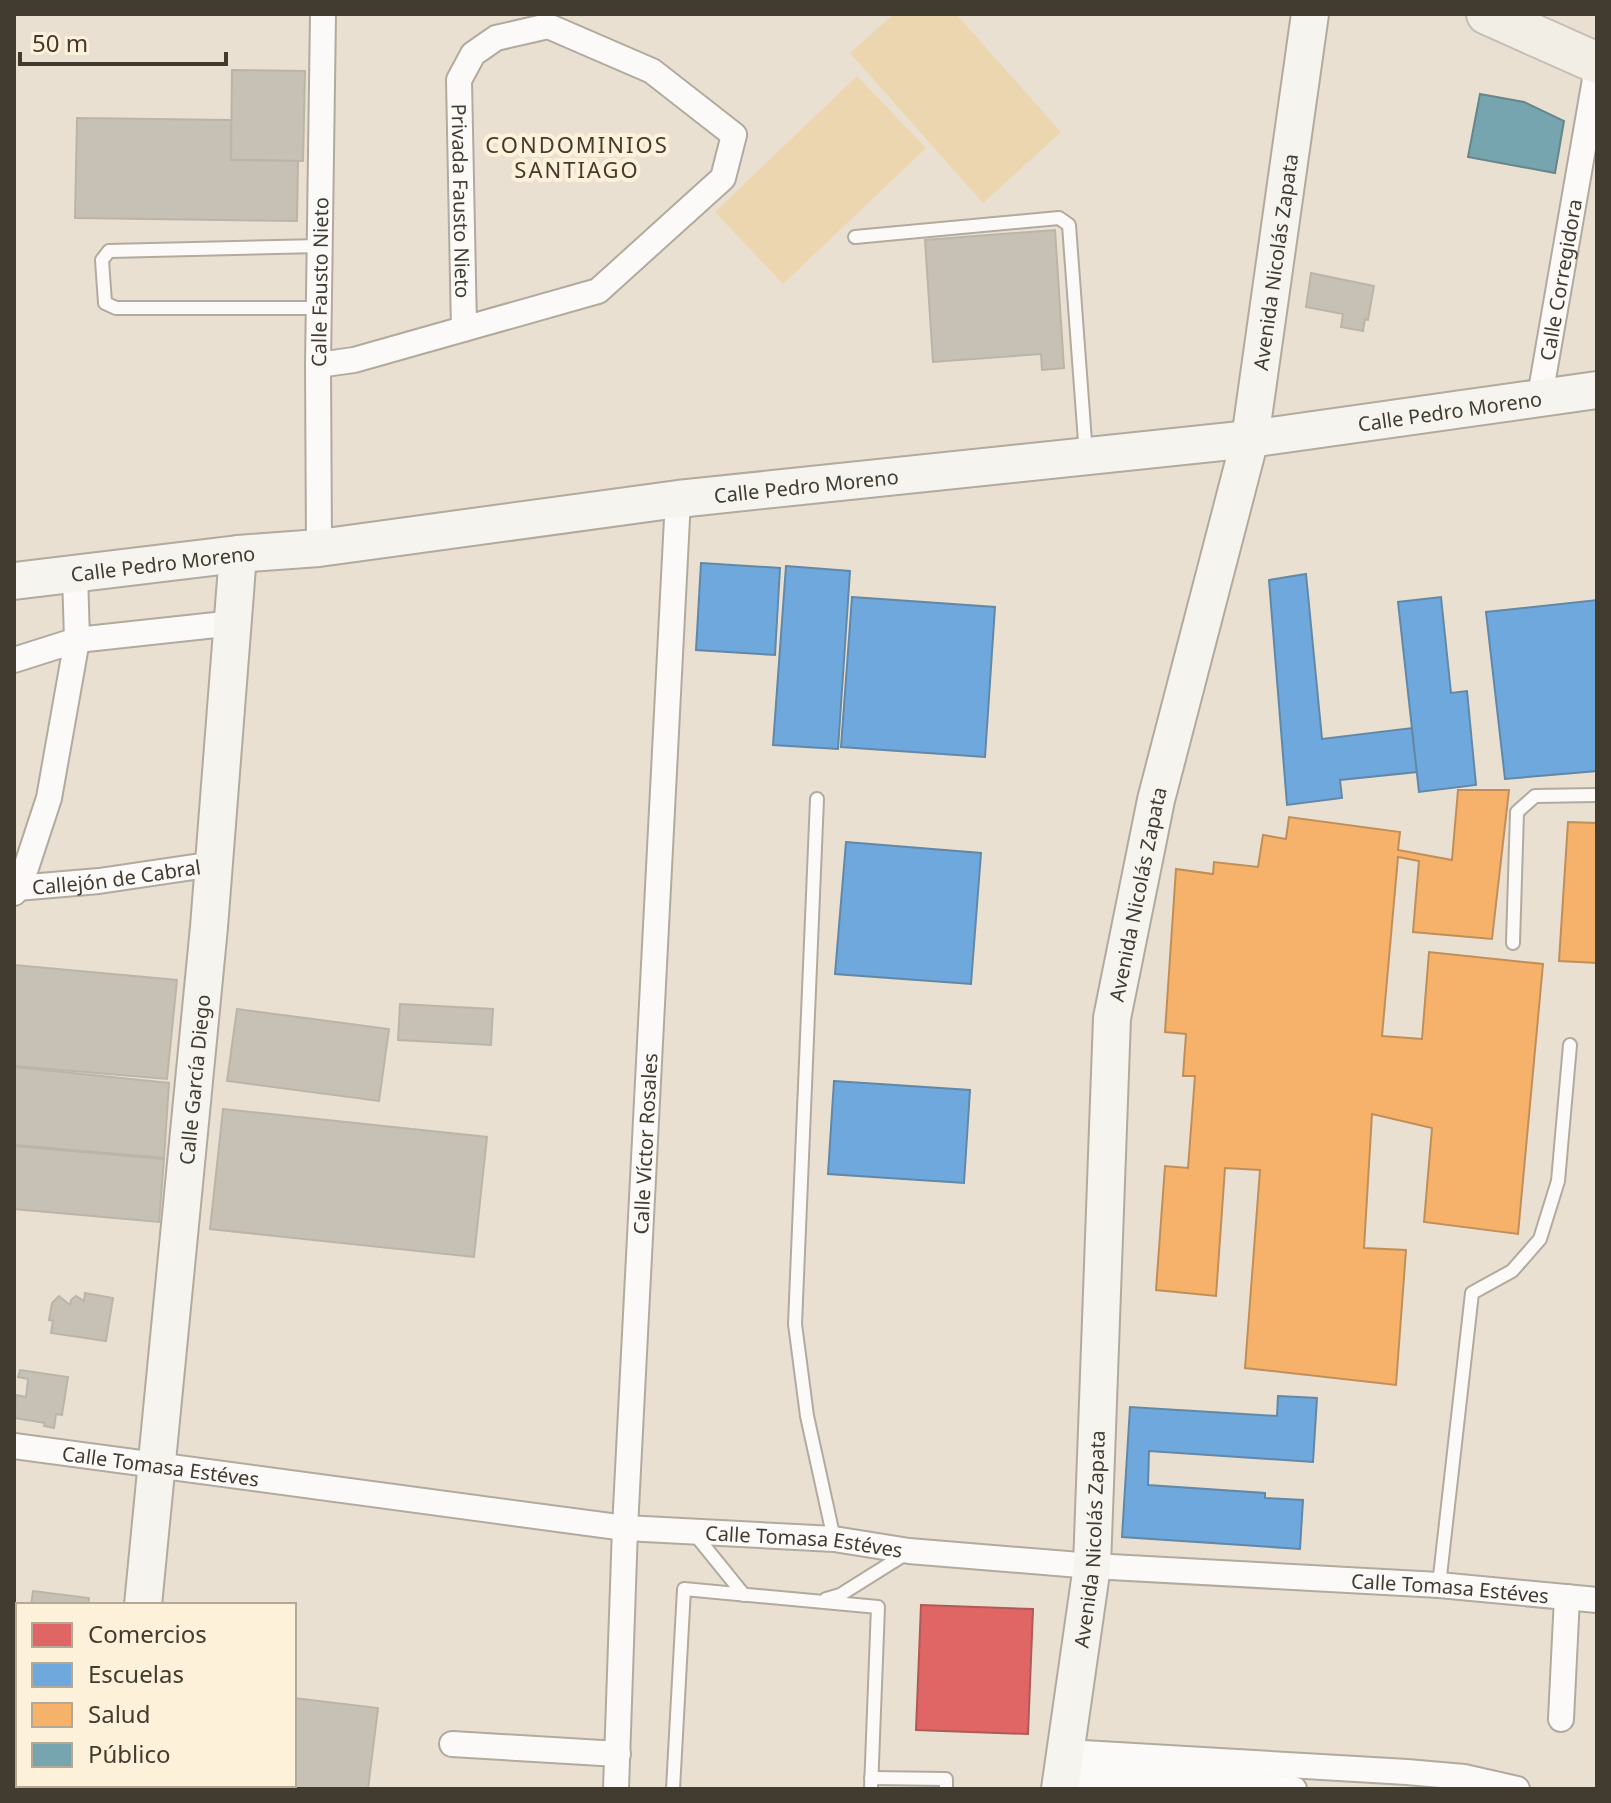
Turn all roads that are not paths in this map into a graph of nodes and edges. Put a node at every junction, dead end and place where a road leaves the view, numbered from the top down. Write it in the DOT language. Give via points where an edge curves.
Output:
graph roads {
  1 [pos="323,14"];
  2 [pos="1310,14"];
  3 [pos="1487,14"];
  4 [pos="1597,66"];
  5 [pos="855,237"];
  6 [pos="320,246"];
  7 [pos="319,308"];
  8 [pos="464,329"];
  9 [pos="318,365"];
  10 [pos="1597,390"];
  11 [pos="1540,396"];
  12 [pos="1250,439"];
  13 [pos="1086,458"];
  14 [pos="678,499"];
  15 [pos="319,548"];
  16 [pos="238,554"];
  17 [pos="75,574"];
  18 [pos="14,581"];
  19 [pos="234,623"];
  20 [pos="77,640"];
  21 [pos="14,660"];
  22 [pos="1597,795"];
  23 [pos="817,799"];
  24 [pos="214,864"];
  25 [pos="15,891"];
  26 [pos="1513,943"];
  27 [pos="1570,1045"];
  28 [pos="14,1446"];
  29 [pos="157,1463"];
  30 [pos="625,1528"];
  31 [pos="691,1530"];
  32 [pos="834,1539"];
  33 [pos="909,1551"];
  34 [pos="1092,1566"];
  35 [pos="1439,1585"];
  36 [pos="744,1595"];
  37 [pos="1567,1597"];
  38 [pos="1597,1600"];
  39 [pos="819,1602"];
  40 [pos="143,1603"];
  41 [pos="1561,1719"];
  42 [pos="452,1744"];
  43 [pos="618,1754"];
  44 [pos="1063,1771"];
  45 [pos="1406,1781"];
  46 [pos="871,1783"];
  47 [pos="1506,1788"];
  48 [pos="616,1789"];
  49 [pos="673,1789"];
  50 [pos="946,1789"];
  51 [pos="1294,1789"];
  1 -- 6 [label="street, Calle Fausto Nieto"];
  2 -- 12 [label="street, Avenida Nicolás Zapata"];
  3 -- 4 [label="main road"];
  4 -- 11 [label="street, Calle Corregidora"];
  5 -- 13 [label="lane" via="1059,218 1069,225"];
  6 -- 7 [label="street, Calle Fausto Nieto"];
  6 -- 7 [label="lane" via="109,251 102,260 105,303 116,308"];
  7 -- 9 [label="street, Calle Fausto Nieto"];
  8 -- 8 [label="street, Privada Fausto Nieto" via="598,291 723,178 734,135 652,71 548,26 496,38 473,54 459,80"];
  8 -- 9 [label="street, Privada Fausto Nieto"];
  9 -- 15 [label="street, Calle Fausto Nieto"];
  10 -- 11 [label="street, Calle Pedro Moreno"];
  11 -- 12 [label="street, Calle Pedro Moreno"];
  12 -- 13 [label="street, Calle Pedro Moreno"];
  12 -- 34 [label="street, Avenida Nicolás Zapata" via="1156,800 1112,1018"];
  13 -- 14 [label="street, Calle Pedro Moreno"];
  14 -- 15 [label="street, Calle Pedro Moreno"];
  14 -- 30 [label="street, Calle Víctor Rosales"];
  15 -- 16 [label="street, Calle Pedro Moreno"];
  16 -- 17 [label="street, Calle Pedro Moreno"];
  16 -- 19 [label="street, Calle García Diego"];
  17 -- 18 [label="street, Calle Pedro Moreno"];
  17 -- 20 [label="street"];
  19 -- 20 [label="street"];
  19 -- 24 [label="street, Calle García Diego"];
  20 -- 21 [label="street"];
  20 -- 25 [label="street" via="49,798"];
  22 -- 26 [label="lane" via="1535,796 1517,812"];
  23 -- 32 [label="lane" via="795,1324 807,1416"];
  24 -- 25 [label="street, Callejón de Cabral"];
  24 -- 29 [label="street, Calle García Diego"];
  27 -- 35 [label="lane" via="1558,1181 1540,1239 1512,1271 1472,1293"];
  28 -- 29 [label="street, Calle Tomasa Estéves"];
  29 -- 30 [label="street, Calle Tomasa Estéves"];
  29 -- 40 [label="street, Calle García Diego"];
  30 -- 31 [label="street, Calle Tomasa Estéves"];
  30 -- 43 [label="street, Calle Víctor Rosales"];
  31 -- 32 [label="street, Calle Tomasa Estéves"];
  31 -- 36 [label="lane"];
  32 -- 33 [label="street, Calle Tomasa Estéves"];
  33 -- 34 [label="street, Calle Tomasa Estéves"];
  33 -- 39 [label="lane" via="840,1595"];
  34 -- 35 [label="street, Calle Tomasa Estéves"];
  34 -- 44 [label="street, Avenida Nicolás Zapata"];
  35 -- 37 [label="street, Calle Tomasa Estéves"];
  36 -- 39 [label="lane"];
  36 -- 49 [label="lane" via="684,1589"];
  37 -- 38 [label="street, Calle Tomasa Estéves"];
  37 -- 41 [label="street"];
  39 -- 46 [label="lane" via="878,1607"];
  42 -- 43 [label="street"];
  43 -- 48 [label="street, Calle Víctor Rosales"];
  44 -- 45 [label="street"];
  44 -- 51 [label="street"];
  45 -- 47 [label="street" via="1464,1777"];
  46 -- 50 [label="lane" via="946,1779"];
}
